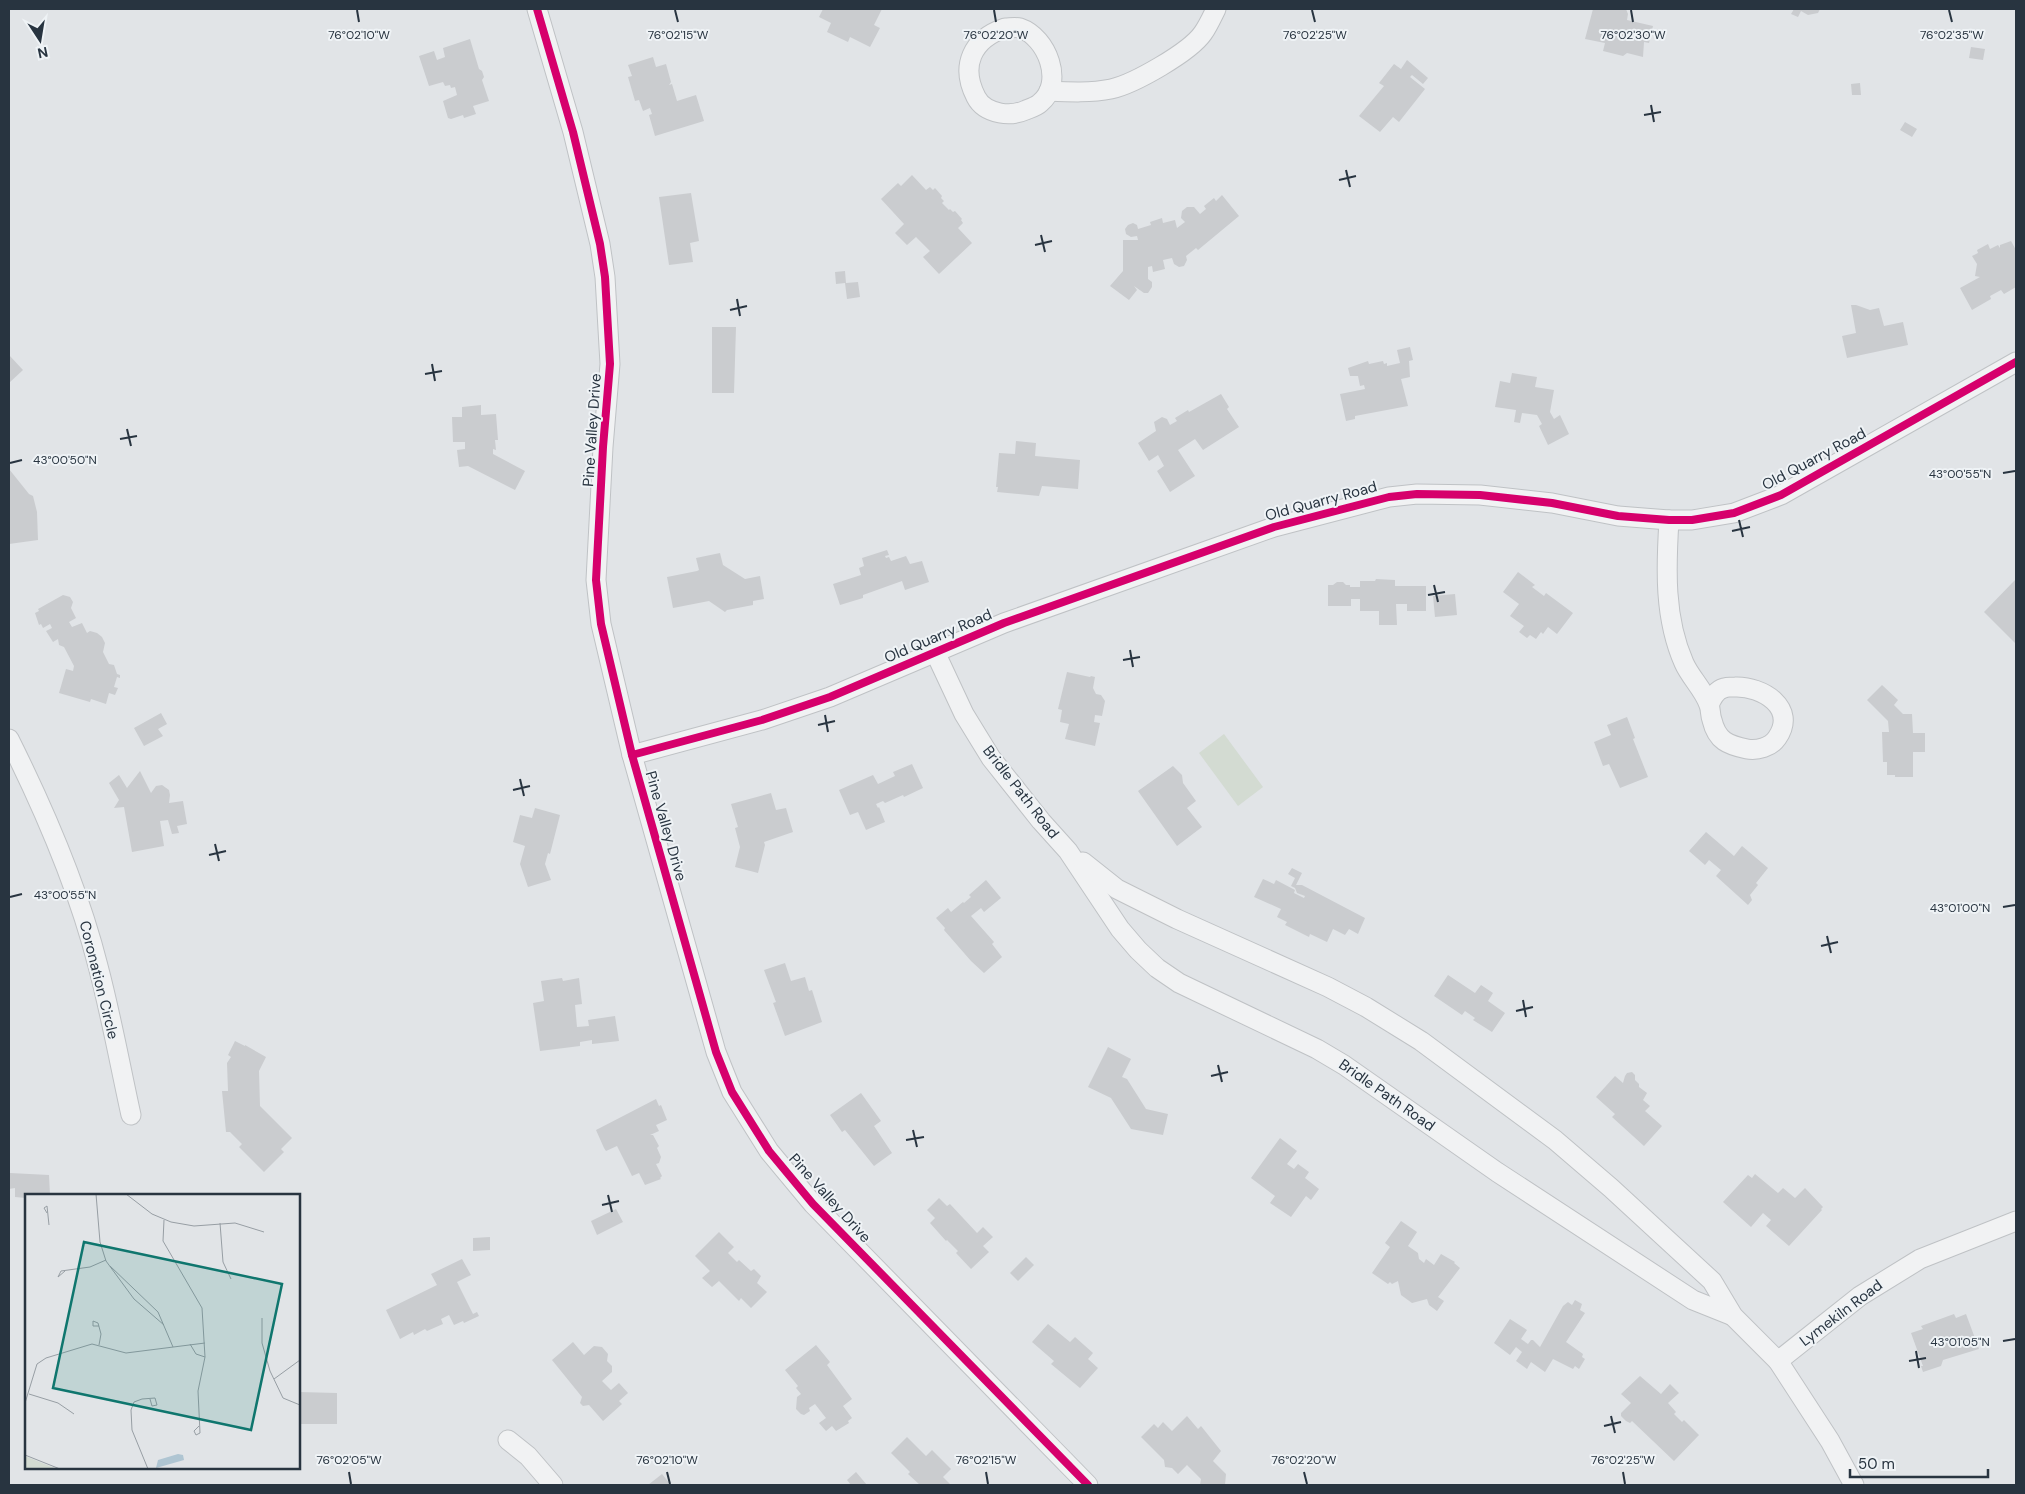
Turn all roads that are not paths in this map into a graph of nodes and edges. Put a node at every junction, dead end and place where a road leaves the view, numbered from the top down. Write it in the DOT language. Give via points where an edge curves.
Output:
graph roads {
  1 [pos="537,9"];
  2 [pos="1216,9"];
  3 [pos="1049,92"];
  4 [pos="2016,362"];
  5 [pos="1669,520"];
  6 [pos="935,652"];
  7 [pos="1709,705"];
  8 [pos="9,739"];
  9 [pos="632,755"];
  10 [pos="1068,851"];
  11 [pos="131,1115"];
  12 [pos="2016,1221"];
  13 [pos="1733,1316"];
  14 [pos="1778,1360"];
  15 [pos="508,1440"];
  16 [pos="553,1485"];
  17 [pos="1088,1485"];
  18 [pos="1854,1485"];
  1 -- 9 [label="street, Pine Valley Drive" via="573,132 605,277 610,364 596,580 601,624"];
  2 -- 3 [label="street" via="1203,34 1186,49 1131,82 1092,92"];
  3 -- 3 [label="street" via="1040,104 1019,113 1009,115 989,110 976,98 969,81 970,58 975,47 993,32 1019,28 1042,43 1051,65 1052,86"];
  4 -- 5 [label="street, Old Quarry Road" via="1781,495 1734,513"];
  5 -- 6 [label="street, Old Quarry Road" via="1618,516 1480,495 1389,497 1274,527 1004,623"];
  5 -- 7 [label="street" via="1666,569 1671,624 1684,663"];
  6 -- 9 [label="street, Old Quarry Road" via="830,697 762,720"];
  6 -- 10 [label="street, Bridle Path Road" via="964,714 991,758"];
  8 -- 11 [label="street, Coronation Circle" via="71,880 98,966"];
  9 -- 17 [label="street, Pine Valley Drive" via="716,1052 732,1092 769,1151 813,1204"];
  10 -- 13 [label="street, Bridle Path Road" via="1117,889 1328,987 1420,1041 1555,1140 1611,1188 1712,1281"];
  10 -- 13 [label="street, Bridle Path Road" via="1120,929 1164,973 1344,1065 1497,1172 1692,1300"];
  12 -- 14 [label="street, Lymekiln Road" via="1920,1259 1860,1296"];
  13 -- 14 [label="street, Bridle Path Road"];
  14 -- 18 [label="street, Bridle Path Road"];
  15 -- 16 [label="street" via="528,1456"];
}
